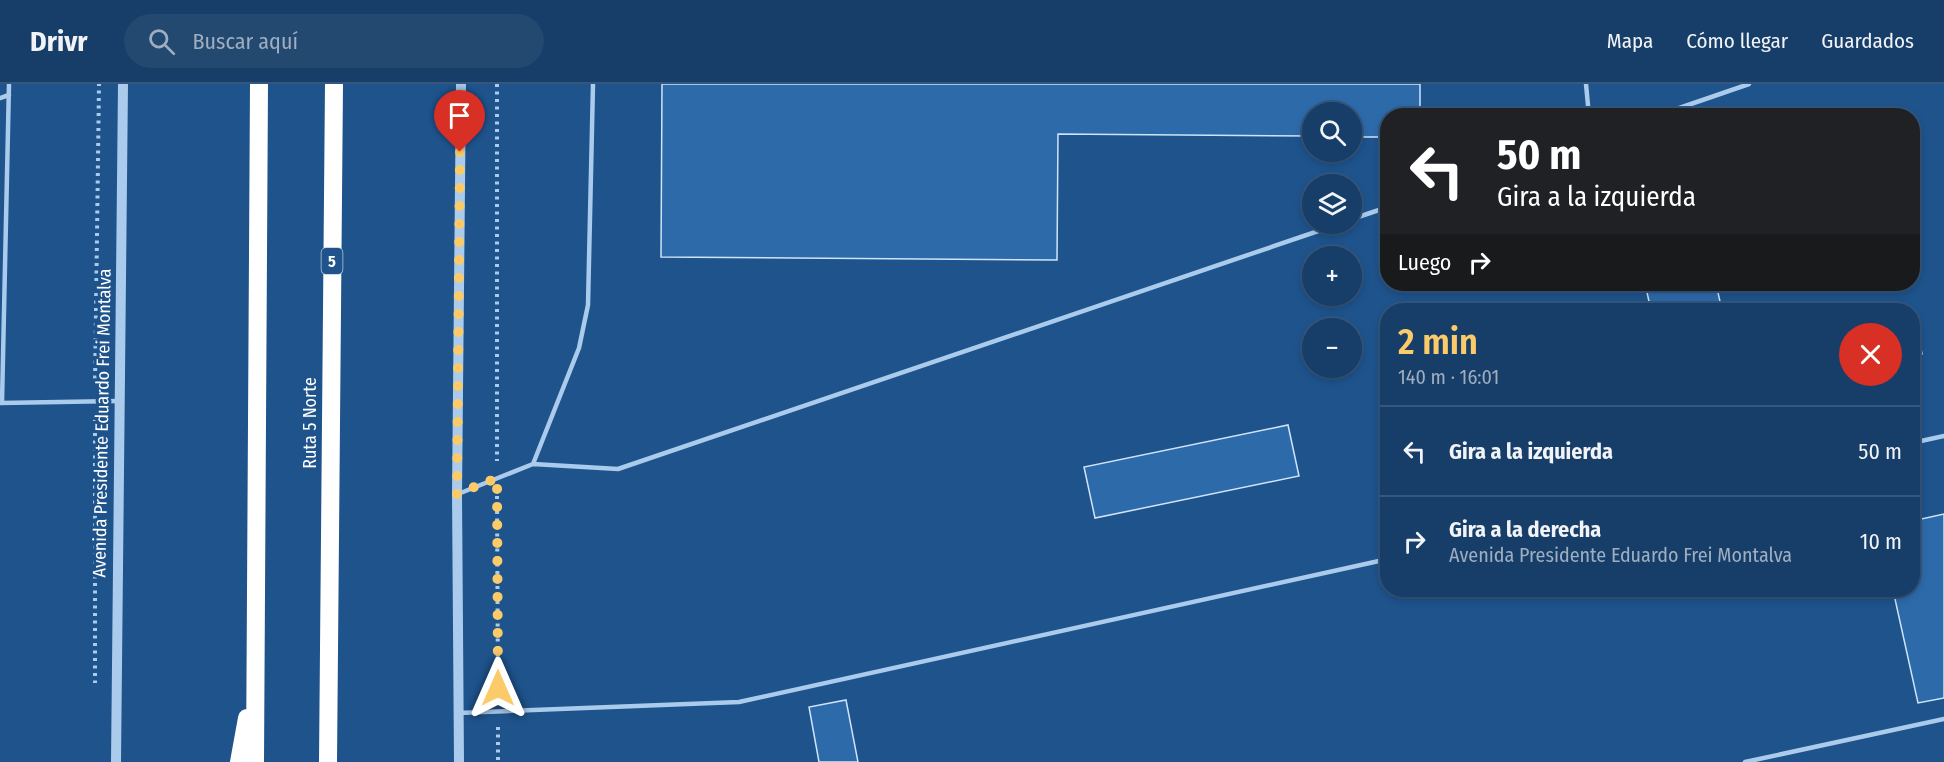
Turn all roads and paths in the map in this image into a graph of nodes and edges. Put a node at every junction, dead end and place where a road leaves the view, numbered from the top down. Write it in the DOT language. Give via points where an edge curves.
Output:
graph roads {
  1 [pos="9,84"];
  2 [pos="99,84"];
  3 [pos="123,84"];
  4 [pos="260,84"];
  5 [pos="334,84"];
  6 [pos="461,84"];
  7 [pos="497,84"];
  8 [pos="593,84"];
  9 [pos="1586,84"];
  10 [pos="1749,84"];
  11 [pos="9,95"];
  12 [pos="0,98"];
  13 [pos="1588,108"];
  14 [pos="1679,108"];
  15 [pos="1380,210"];
  16 [pos="1362,216"];
  17 [pos="1310,234"];
  18 [pos="95,401"];
  19 [pos="118,401"];
  20 [pos="1,403"];
  21 [pos="1944,436"];
  22 [pos="1920,441"];
  23 [pos="533,464"];
  24 [pos="497,478"];
  25 [pos="457,494"];
  26 [pos="1380,561"];
  27 [pos="256,669"];
  28 [pos="95,692"];
  29 [pos="498,712"];
  30 [pos="458,713"];
  31 [pos="1944,719"];
  32 [pos="116,762"];
  33 [pos="239,762"];
  34 [pos="255,762"];
  35 [pos="328,762"];
  36 [pos="459,762"];
  37 [pos="498,762"];
  38 [pos="1745,762"];
  1 -- 11 [label="lane"];
  2 -- 18 [label="path"];
  3 -- 19 [label="street, Avenida Presidente Eduardo Frei Montalva"];
  4 -- 27 [label="highway"];
  5 -- 35 [label="highway, Ruta 5 Norte / 5"];
  6 -- 25 [label="street"];
  7 -- 24 [label="path"];
  8 -- 23 [label="lane" via="588,305 579,348"];
  9 -- 13 [label="lane"];
  10 -- 14 [label="lane"];
  11 -- 12 [label="lane"];
  11 -- 20 [label="lane"];
  15 -- 16 [label="lane"];
  17 -- 23 [label="lane" via="618,469"];
  18 -- 19 [label="lane"];
  18 -- 20 [label="lane"];
  18 -- 28 [label="path"];
  19 -- 32 [label="street, Avenida Presidente Eduardo Frei Montalva"];
  21 -- 22 [label="lane"];
  23 -- 24 [label="lane"];
  24 -- 25 [label="lane"];
  24 -- 29 [label="path"];
  25 -- 30 [label="street"];
  26 -- 29 [label="lane" via="738,702"];
  27 -- 33 [label="highway"];
  27 -- 34 [label="highway"];
  29 -- 30 [label="lane"];
  29 -- 37 [label="path"];
  30 -- 36 [label="street"];
  31 -- 38 [label="lane"];
}
